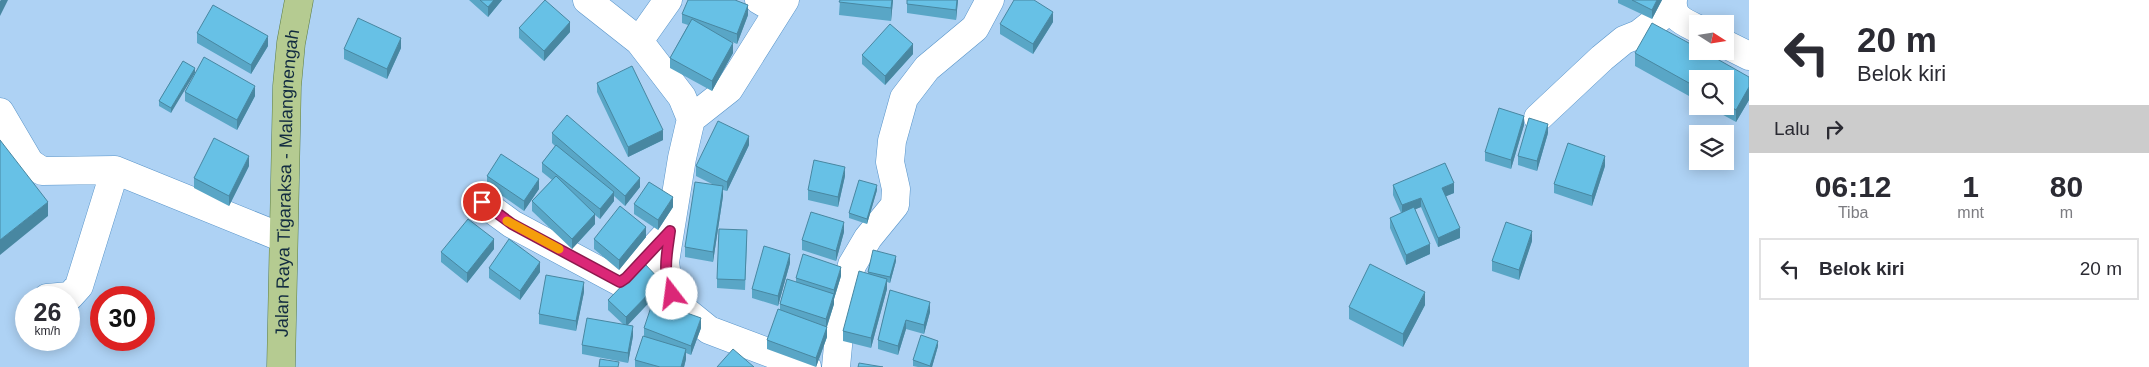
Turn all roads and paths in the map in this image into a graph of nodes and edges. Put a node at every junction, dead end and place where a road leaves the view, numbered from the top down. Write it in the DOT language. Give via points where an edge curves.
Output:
graph roads {
  1 [pos="299,0"];
  2 [pos="587,0"];
  3 [pos="668,0"];
  4 [pos="990,0"];
  5 [pos="774,4"];
  6 [pos="1672,4"];
  7 [pos="1689,24"];
  8 [pos="639,42"];
  9 [pos="1734,48"];
  10 [pos="1749,56"];
  11 [pos="0,112"];
  12 [pos="1538,118"];
  13 [pos="691,119"];
  14 [pos="115,170"];
  15 [pos="482,202"];
  16 [pos="670,231"];
  17 [pos="283,238"];
  18 [pos="79,286"];
  19 [pos="282,367"];
  20 [pos="807,367"];
  21 [pos="836,367"];
  1 -- 17 [label="main road, Jalan Raya Tigaraksa - Malangnengah" via="287,86"];
  2 -- 8 [label="street"];
  3 -- 8 [label="street"];
  4 -- 21 [label="street" via="975,28 927,68 904,98 892,141 890,162 896,189 895,205 868,238 852,265 842,303"];
  5 -- 13 [label="street" via="729,89"];
  6 -- 7 [label="street" via="1677,18"];
  6 -- 12 [label="street" via="1639,34 1624,40 1602,58"];
  8 -- 13 [label="street" via="682,97"];
  9 -- 10 [label="street"];
  11 -- 14 [label="street" via="30,163 42,171"];
  13 -- 16 [label="street"];
  14 -- 17 [label="street"];
  14 -- 18 [label="street"];
  15 -- 16 [label="street" via="512,224 620,282"];
  16 -- 20 [label="street" via="665,262 668,285 677,304 709,330"];
  17 -- 19 [label="main road, Jalan Raya Tigaraksa - Malangnengah"];
}
